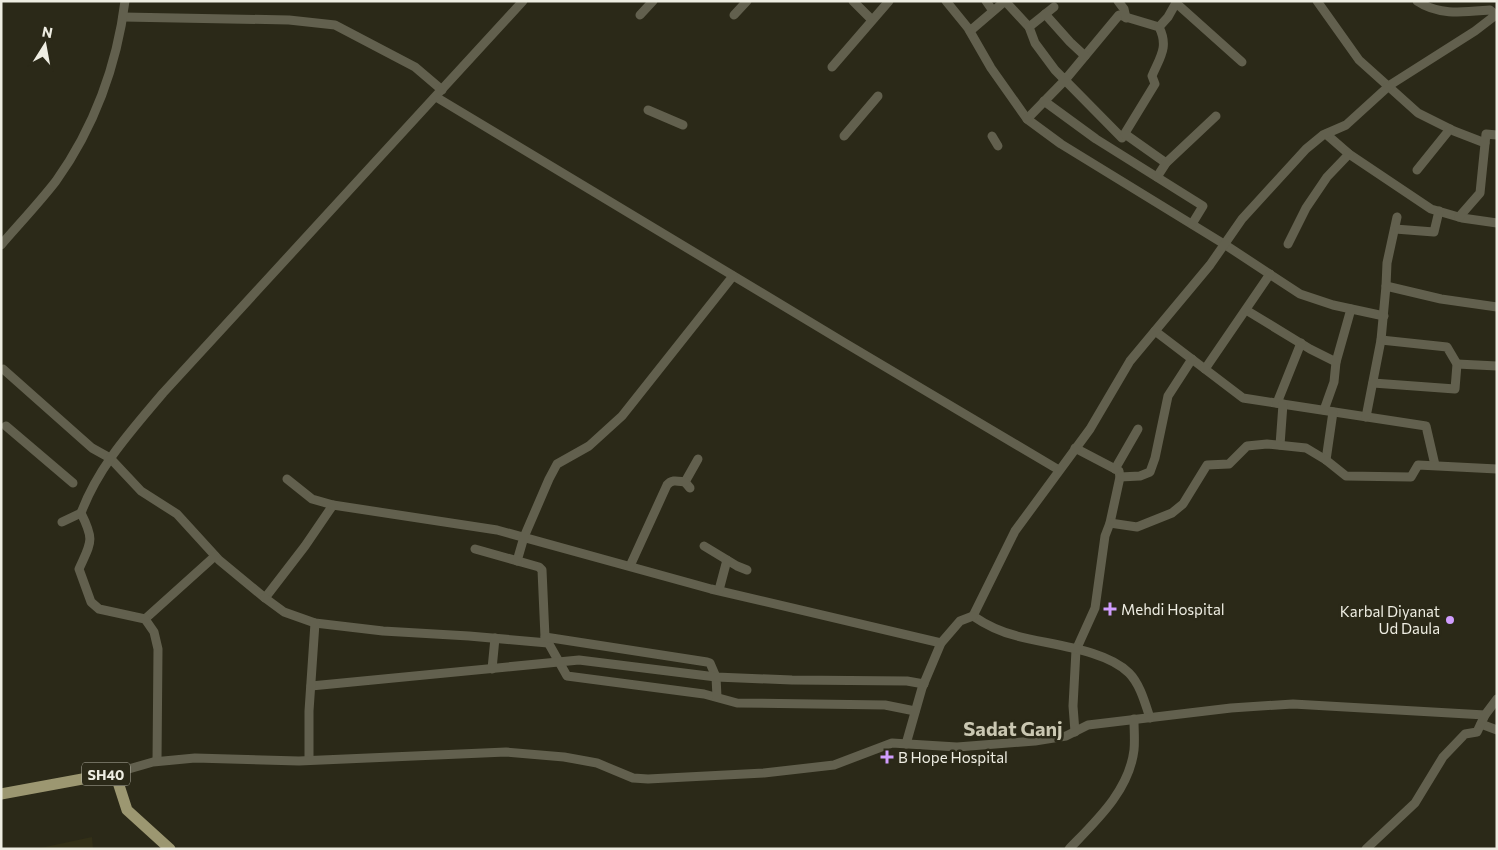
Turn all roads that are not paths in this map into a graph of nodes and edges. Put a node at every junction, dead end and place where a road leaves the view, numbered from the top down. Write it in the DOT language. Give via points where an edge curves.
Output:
graph roads {
  1 [pos="125,1"];
  2 [pos="523,1"];
  3 [pos="653,1"];
  4 [pos="747,1"];
  5 [pos="853,1"];
  6 [pos="889,1"];
  7 [pos="946,1"];
  8 [pos="986,1"];
  9 [pos="1005,1"];
  10 [pos="1118,1"];
  11 [pos="1317,1"];
  12 [pos="1417,1"];
  13 [pos="1176,2"];
  14 [pos="1482,6"];
  15 [pos="1054,7"];
  16 [pos="992,12"];
  17 [pos="1045,14"];
  18 [pos="1496,14"];
  19 [pos="640,15"];
  20 [pos="734,15"];
  21 [pos="123,17"];
  22 [pos="1126,18"];
  23 [pos="872,20"];
  24 [pos="1029,27"];
  25 [pos="1159,27"];
  26 [pos="970,31"];
  27 [pos="1085,56"];
  28 [pos="1242,62"];
  29 [pos="832,67"];
  30 [pos="1065,80"];
  31 [pos="1388,87"];
  32 [pos="439,94"];
  33 [pos="878,96"];
  34 [pos="1044,101"];
  35 [pos="648,110"];
  36 [pos="1216,116"];
  37 [pos="1027,119"];
  38 [pos="683,125"];
  39 [pos="1450,129"];
  40 [pos="1125,134"];
  41 [pos="1326,134"];
  42 [pos="1497,135"];
  43 [pos="844,136"];
  44 [pos="992,136"];
  45 [pos="1485,143"];
  46 [pos="998,146"];
  47 [pos="1349,154"];
  48 [pos="1166,163"];
  49 [pos="1417,170"];
  50 [pos="1157,177"];
  51 [pos="1439,211"];
  52 [pos="1397,217"];
  53 [pos="1460,217"];
  54 [pos="1497,223"];
  55 [pos="1192,224"];
  56 [pos="1395,229"];
  57 [pos="1224,244"];
  58 [pos="1288,244"];
  59 [pos="1,245"];
  60 [pos="1270,274"];
  61 [pos="733,276"];
  62 [pos="1386,286"];
  63 [pos="1497,307"];
  64 [pos="1351,309"];
  65 [pos="1246,310"];
  66 [pos="1384,316"];
  67 [pos="1155,331"];
  68 [pos="1382,340"];
  69 [pos="1301,343"];
  70 [pos="1192,359"];
  71 [pos="1336,362"];
  72 [pos="1457,364"];
  73 [pos="1497,366"];
  74 [pos="1204,369"];
  75 [pos="1,370"];
  76 [pos="1373,383"];
  77 [pos="1280,404"];
  78 [pos="1328,411"];
  79 [pos="1366,417"];
  80 [pos="6,426"];
  81 [pos="1138,429"];
  82 [pos="1280,445"];
  83 [pos="1075,448"];
  84 [pos="110,458"];
  85 [pos="698,459"];
  86 [pos="1326,460"];
  87 [pos="1435,465"];
  88 [pos="1497,469"];
  89 [pos="1059,470"];
  90 [pos="1117,473"];
  91 [pos="287,479"];
  92 [pos="73,483"];
  93 [pos="333,505"];
  94 [pos="81,514"];
  95 [pos="62,522"];
  96 [pos="1110,524"];
  97 [pos="524,537"];
  98 [pos="704,546"];
  99 [pos="475,549"];
  100 [pos="215,556"];
  101 [pos="727,560"];
  102 [pos="517,561"];
  103 [pos="630,566"];
  104 [pos="747,570"];
  105 [pos="719,590"];
  106 [pos="264,598"];
  107 [pos="973,616"];
  108 [pos="145,619"];
  109 [pos="315,623"];
  110 [pos="494,638"];
  111 [pos="546,640"];
  112 [pos="941,643"];
  113 [pos="1076,650"];
  114 [pos="559,662"];
  115 [pos="492,669"];
  116 [pos="716,677"];
  117 [pos="924,684"];
  118 [pos="311,686"];
  119 [pos="717,697"];
  120 [pos="1497,699"];
  121 [pos="915,711"];
  122 [pos="1485,715"];
  123 [pos="1150,718"];
  124 [pos="1134,720"];
  125 [pos="1481,724"];
  126 [pos="1497,730"];
  127 [pos="1075,732"];
  128 [pos="906,744"];
  129 [pos="309,760"];
  130 [pos="157,762"];
  131 [pos="115,773"];
  132 [pos="1,794"];
  133 [pos="170,849"];
  134 [pos="1069,849"];
  135 [pos="1366,849"];
  1 -- 21 [label="street"];
  2 -- 32 [label="street"];
  3 -- 19 [label="street"];
  4 -- 20 [label="street"];
  5 -- 23 [label="street"];
  6 -- 23 [label="street"];
  7 -- 26 [label="street"];
  8 -- 16 [label="street"];
  9 -- 16 [label="street"];
  9 -- 24 [label="street"];
  10 -- 22 [label="street"];
  11 -- 31 [label="street" via="1359,60"];
  12 -- 14 [label="street" via="1428,9 1443,12"];
  13 -- 25 [label="street"];
  13 -- 28 [label="street"];
  14 -- 18 [label="street"];
  15 -- 17 [label="street"];
  16 -- 26 [label="street"];
  17 -- 24 [label="street"];
  17 -- 27 [label="street"];
  18 -- 31 [label="street"];
  21 -- 32 [label="street" via="289,20 335,25 415,67"];
  21 -- 59 [label="street" via="111,71 86,131 56,181"];
  22 -- 25 [label="street"];
  22 -- 27 [label="street" via="1120,15"];
  23 -- 29 [label="street"];
  24 -- 30 [label="street" via="1035,43"];
  25 -- 40 [label="street" via="1164,38 1152,76 1155,84"];
  26 -- 37 [label="street"];
  27 -- 30 [label="street"];
  30 -- 34 [label="street"];
  30 -- 40 [label="street" via="1122,138"];
  31 -- 39 [label="street" via="1418,113"];
  31 -- 41 [label="street" via="1346,125"];
  32 -- 61 [label="street"];
  32 -- 84 [label="street" via="163,393"];
  33 -- 43 [label="street"];
  34 -- 37 [label="street"];
  34 -- 50 [label="street" via="1096,139"];
  35 -- 38 [label="street"];
  36 -- 48 [label="street"];
  37 -- 55 [label="street" via="1061,144"];
  39 -- 45 [label="street"];
  39 -- 49 [label="street"];
  40 -- 48 [label="street"];
  41 -- 47 [label="street"];
  41 -- 57 [label="street" via="1299,156 1242,219"];
  42 -- 45 [label="street" via="1486,134"];
  44 -- 46 [label="street"];
  45 -- 53 [label="street" via="1480,193"];
  47 -- 51 [label="street" via="1431,209"];
  47 -- 58 [label="street" via="1327,177 1306,208"];
  48 -- 50 [label="street"];
  50 -- 55 [label="street" via="1203,206"];
  51 -- 53 [label="street"];
  51 -- 56 [label="street" via="1434,232"];
  52 -- 56 [label="street"];
  53 -- 54 [label="street"];
  55 -- 57 [label="street"];
  56 -- 62 [label="street" via="1386,263"];
  57 -- 60 [label="street"];
  57 -- 67 [label="street"];
  60 -- 64 [label="street" via="1300,294"];
  60 -- 65 [label="street"];
  61 -- 89 [label="street"];
  61 -- 97 [label="street" via="622,416 589,446 557,464"];
  62 -- 63 [label="street" via="1441,299"];
  62 -- 66 [label="street"];
  64 -- 66 [label="street"];
  64 -- 71 [label="street"];
  65 -- 69 [label="street"];
  65 -- 74 [label="street"];
  66 -- 68 [label="street"];
  67 -- 70 [label="street"];
  67 -- 83 [label="street" via="1130,361 1090,429"];
  68 -- 72 [label="street" via="1447,347"];
  68 -- 76 [label="street"];
  69 -- 71 [label="street"];
  69 -- 77 [label="street"];
  70 -- 74 [label="street"];
  70 -- 90 [label="street" via="1168,396 1150,472 1140,476"];
  71 -- 78 [label="street"];
  72 -- 73 [label="street"];
  72 -- 76 [label="street" via="1455,389"];
  74 -- 77 [label="street" via="1243,398"];
  75 -- 84 [label="street" via="92,448"];
  76 -- 79 [label="street"];
  77 -- 78 [label="street"];
  77 -- 82 [label="street"];
  78 -- 79 [label="street"];
  78 -- 86 [label="street"];
  79 -- 87 [label="street" via="1426,426"];
  80 -- 92 [label="street"];
  81 -- 90 [label="street"];
  82 -- 86 [label="street" via="1306,448"];
  82 -- 96 [label="street" via="1247,446 1229,464 1207,465 1183,504 1172,513 1137,527"];
  83 -- 89 [label="street"];
  83 -- 90 [label="street"];
  84 -- 94 [label="street"];
  84 -- 100 [label="street" via="142,491 177,514"];
  85 -- 103 [label="street" via="688,485 675,480 667,485"];
  86 -- 87 [label="street" via="1346,476 1411,477 1418,465"];
  87 -- 88 [label="street"];
  89 -- 107 [label="street" via="1015,531"];
  90 -- 96 [label="street"];
  91 -- 93 [label="street" via="312,499"];
  93 -- 97 [label="street"];
  93 -- 106 [label="street"];
  94 -- 95 [label="street"];
  94 -- 108 [label="street" via="90,530 91,542 79,569 91,602 99,609"];
  96 -- 113 [label="street" via="1105,536 1095,608"];
  97 -- 102 [label="street"];
  97 -- 103 [label="street"];
  98 -- 101 [label="street"];
  99 -- 102 [label="street"];
  100 -- 106 [label="street"];
  100 -- 108 [label="street"];
  101 -- 104 [label="street"];
  101 -- 105 [label="street"];
  102 -- 111 [label="street" via="542,570"];
  103 -- 105 [label="street"];
  105 -- 112 [label="street"];
  106 -- 109 [label="street" via="284,612"];
  107 -- 112 [label="street" via="960,620"];
  107 -- 113 [label="street" via="1016,636"];
  108 -- 130 [label="street" via="154,632 158,649"];
  109 -- 110 [label="street"];
  109 -- 118 [label="street"];
  110 -- 111 [label="street"];
  110 -- 115 [label="street"];
  111 -- 114 [label="street"];
  111 -- 116 [label="street" via="704,660 710,663"];
  112 -- 117 [label="street"];
  113 -- 123 [label="street" via="1112,661 1130,674"];
  113 -- 127 [label="street"];
  114 -- 115 [label="street"];
  114 -- 116 [label="street" via="579,660"];
  114 -- 119 [label="street" via="567,676"];
  115 -- 118 [label="street"];
  116 -- 117 [label="street"];
  116 -- 119 [label="street"];
  117 -- 121 [label="street"];
  118 -- 129 [label="street"];
  119 -- 121 [label="street" via="737,704 885,705"];
  120 -- 122 [label="street"];
  121 -- 128 [label="street"];
  122 -- 123 [label="street" via="1292,704"];
  122 -- 125 [label="street"];
  123 -- 124 [label="street"];
  124 -- 127 [label="street" via="1088,725"];
  124 -- 134 [label="street" via="1134,751 1119,792"];
  125 -- 126 [label="street"];
  125 -- 135 [label="street" via="1477,732 1465,734 1443,757 1415,803"];
  127 -- 128 [label="street" via="1034,741 957,747"];
  128 -- 129 [label="street" via="892,743 834,765 648,779 633,778 597,763 506,752"];
  129 -- 130 [label="street" via="195,758"];
  130 -- 131 [label="street"];
  131 -- 132 [label="main road, SH40"];
  131 -- 133 [label="main road, SH40" via="127,810"];
}
